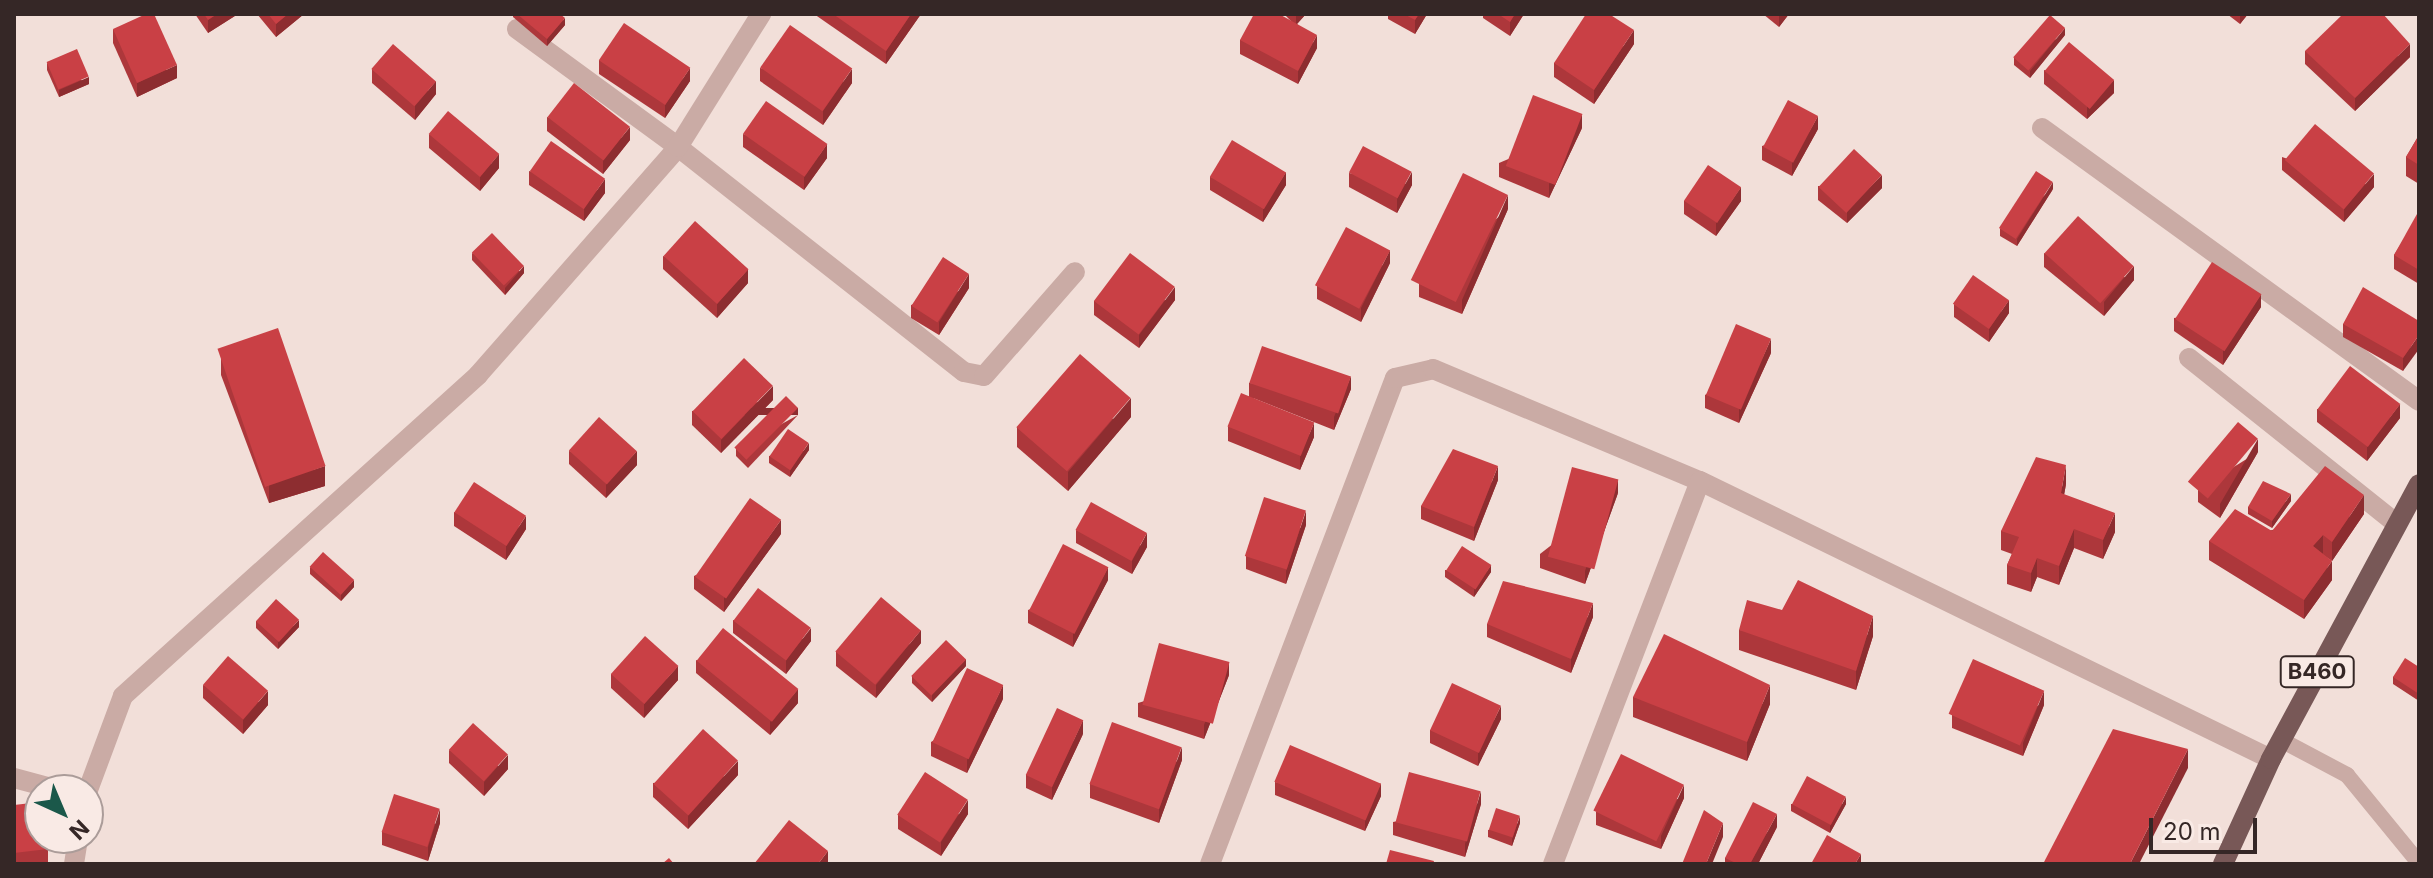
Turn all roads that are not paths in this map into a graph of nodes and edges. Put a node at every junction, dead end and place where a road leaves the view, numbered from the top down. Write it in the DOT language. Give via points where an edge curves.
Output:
graph roads {
  1 [pos="761,14"];
  2 [pos="517,29"];
  3 [pos="2042,128"];
  4 [pos="678,147"];
  5 [pos="1075,272"];
  6 [pos="2189,358"];
  7 [pos="2419,401"];
  8 [pos="1700,481"];
  9 [pos="2419,484"];
  10 [pos="2396,523"];
  11 [pos="2281,740"];
  12 [pos="2271,759"];
  13 [pos="94,774"];
  14 [pos="2414,857"];
  15 [pos="1210,864"];
  16 [pos="1553,864"];
  17 [pos="2223,864"];
  1 -- 4 [label="street"];
  2 -- 4 [label="street"];
  3 -- 7 [label="street"];
  4 -- 5 [label="street" via="964,372 984,376"];
  4 -- 13 [label="street" via="478,375 123,696"];
  6 -- 10 [label="street"];
  8 -- 12 [label="street"];
  8 -- 15 [label="street" via="1433,369 1395,378"];
  8 -- 16 [label="street"];
  9 -- 10 [label="main road, B460"];
  10 -- 11 [label="main road, B460"];
  11 -- 12 [label="main road, B460"];
  11 -- 14 [label="lane" via="2347,775"];
  12 -- 17 [label="main road, B460"];
}
